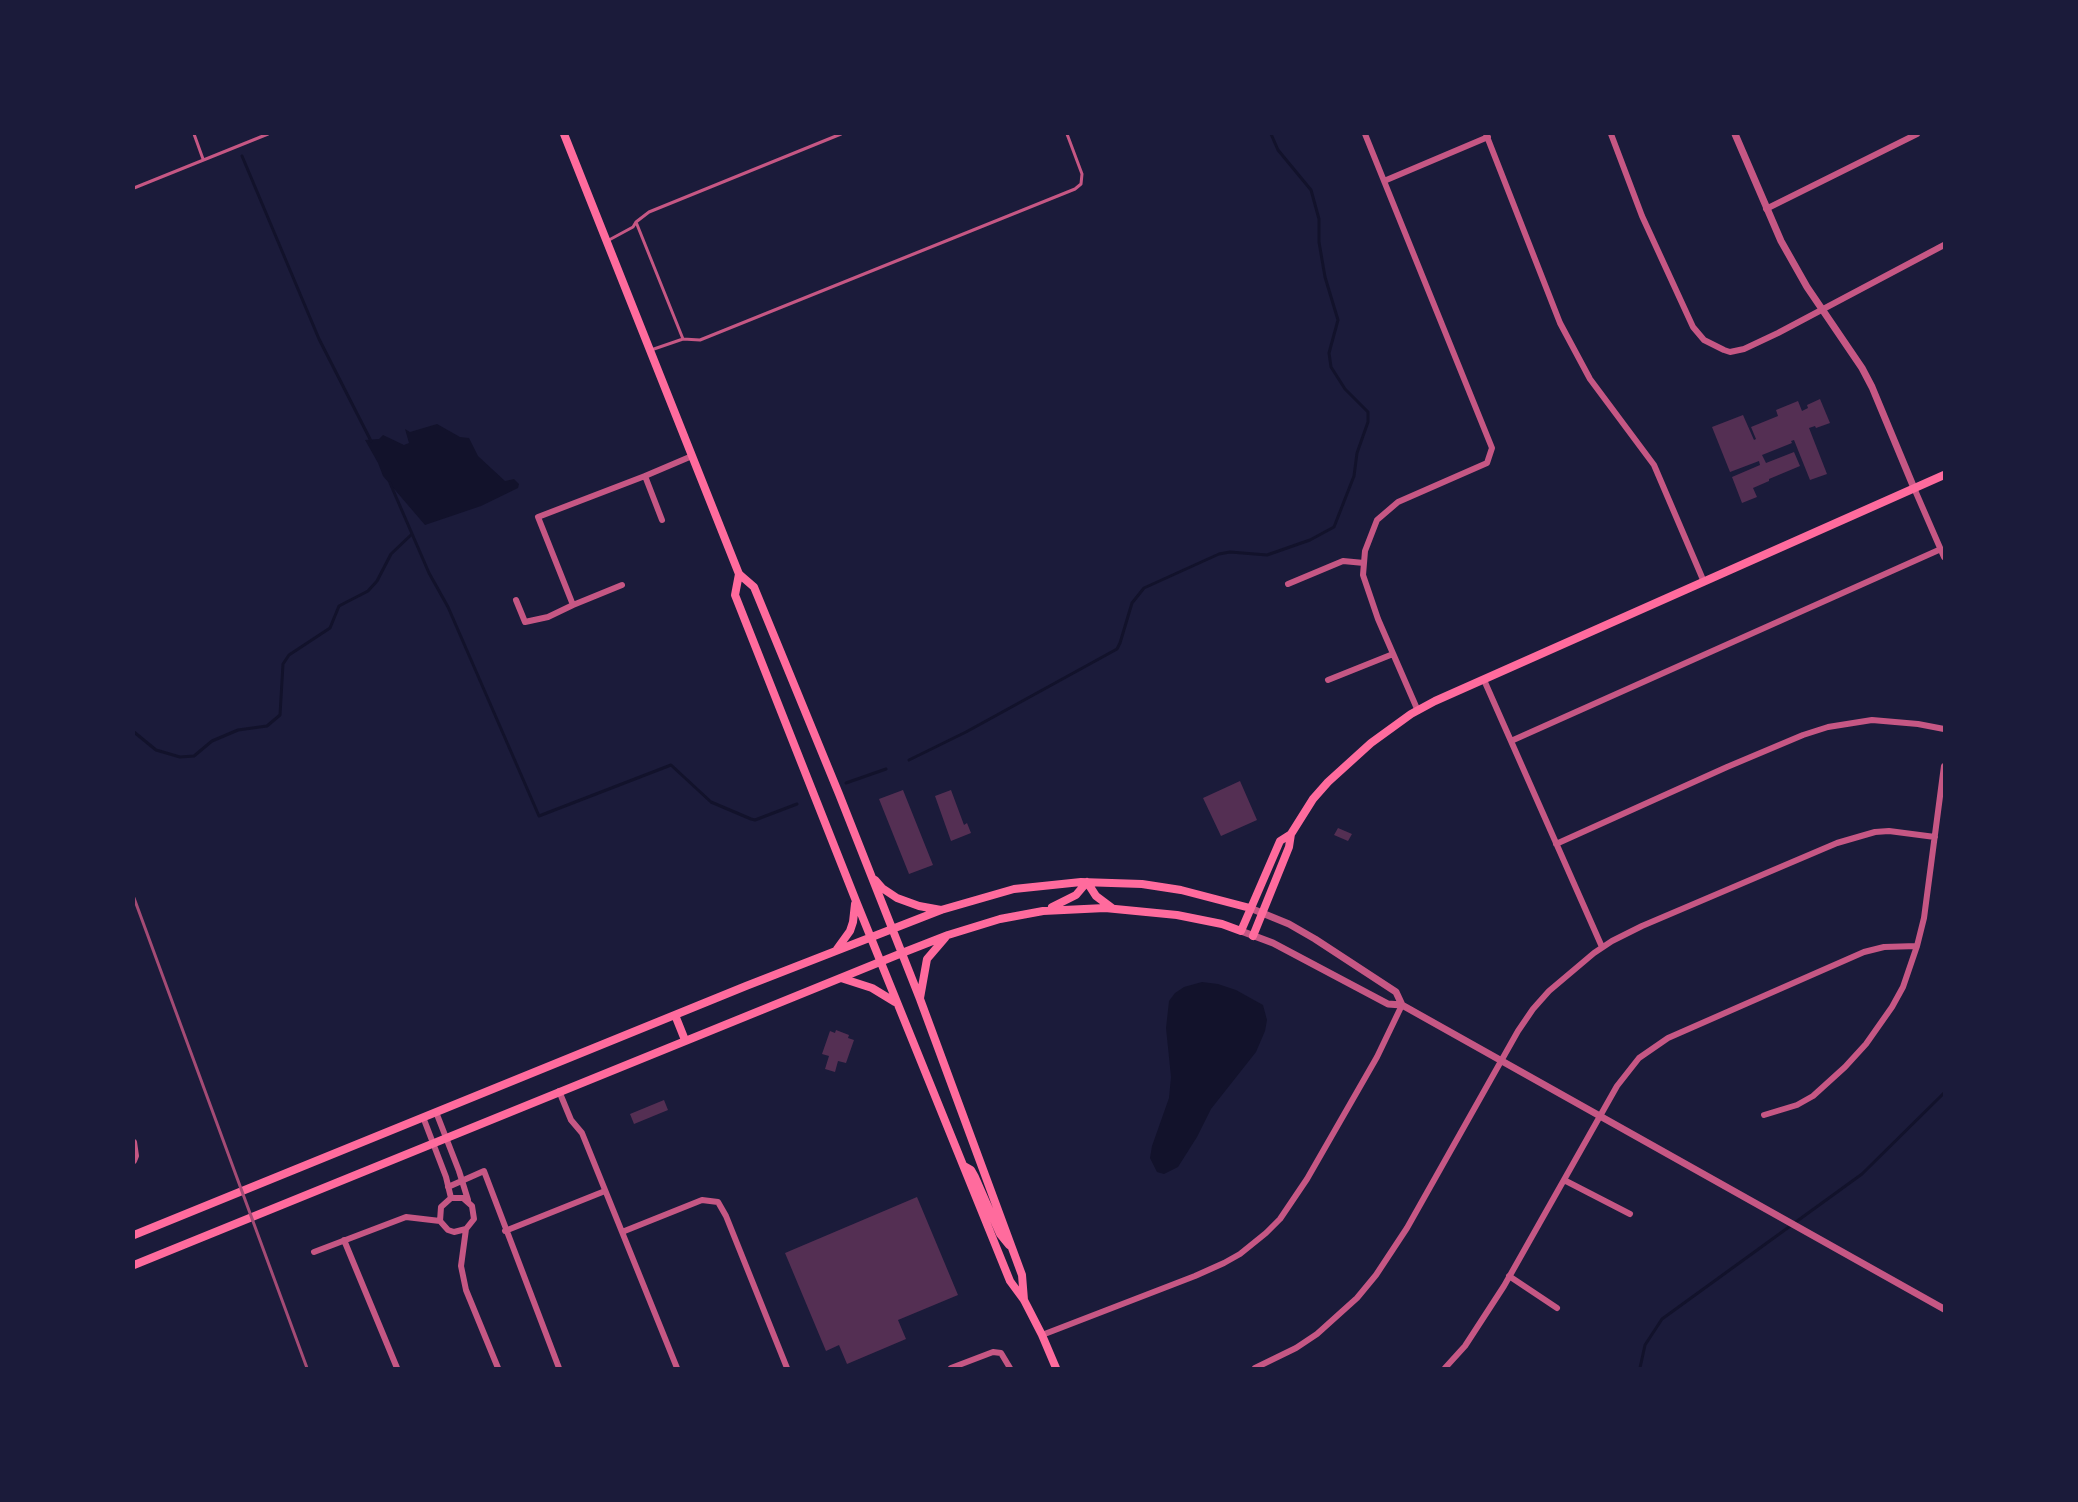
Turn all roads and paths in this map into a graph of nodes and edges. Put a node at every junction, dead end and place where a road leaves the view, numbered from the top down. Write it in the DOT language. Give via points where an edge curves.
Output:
graph roads {
  1 [pos="194,134"];
  2 [pos="268,134"];
  3 [pos="564,134"];
  4 [pos="841,134"];
  5 [pos="1067,134"];
  6 [pos="1365,134"];
  7 [pos="1611,134"];
  8 [pos="1736,134"];
  9 [pos="1917,134"];
  10 [pos="1487,135"];
  11 [pos="203,159"];
  12 [pos="1384,181"];
  13 [pos="134,188"];
  14 [pos="1767,209"];
  15 [pos="636,222"];
  16 [pos="607,241"];
  17 [pos="1944,245"];
  18 [pos="1822,309"];
  19 [pos="683,339"];
  20 [pos="650,350"];
  21 [pos="692,456"];
  22 [pos="1944,475"];
  23 [pos="645,476"];
  24 [pos="1914,488"];
  25 [pos="662,519"];
  26 [pos="1941,549"];
  27 [pos="1944,557"];
  28 [pos="1364,563"];
  29 [pos="739,574"];
  30 [pos="1704,582"];
  31 [pos="1288,584"];
  32 [pos="622,585"];
  33 [pos="516,600"];
  34 [pos="573,605"];
  35 [pos="1393,654"];
  36 [pos="1328,680"];
  37 [pos="1484,680"];
  38 [pos="1418,711"];
  39 [pos="1944,729"];
  40 [pos="1511,741"];
  41 [pos="1944,766"];
  42 [pos="1291,834"];
  43 [pos="1935,837"];
  44 [pos="1556,844"];
  45 [pos="872,877"];
  46 [pos="1087,882"];
  47 [pos="856,901"];
  48 [pos="1112,908"];
  49 [pos="1250,909"];
  50 [pos="941,910"];
  51 [pos="1042,911"];
  52 [pos="1263,913"];
  53 [pos="892,929"];
  54 [pos="1241,931"];
  55 [pos="948,935"];
  56 [pos="1253,936"];
  57 [pos="871,937"];
  58 [pos="1917,946"];
  59 [pos="1602,947"];
  60 [pos="835,951"];
  61 [pos="902,953"];
  62 [pos="880,962"];
  63 [pos="841,978"];
  64 [pos="920,999"];
  65 [pos="897,1003"];
  66 [pos="1402,1005"];
  67 [pos="675,1015"];
  68 [pos="685,1040"];
  69 [pos="1501,1061"];
  70 [pos="559,1091"];
  71 [pos="436,1112"];
  72 [pos="1764,1115"];
  73 [pos="1600,1116"];
  74 [pos="423,1118"];
  75 [pos="446,1138"];
  76 [pos="134,1142"];
  77 [pos="433,1143"];
  78 [pos="134,1161"];
  79 [pos="963,1166"];
  80 [pos="1564,1180"];
  81 [pos="461,1181"];
  82 [pos="448,1187"];
  83 [pos="606,1191"];
  84 [pos="451,1198"];
  85 [pos="468,1201"];
  86 [pos="1630,1214"];
  87 [pos="440,1221"];
  88 [pos="466,1229"];
  89 [pos="505,1231"];
  90 [pos="622,1232"];
  91 [pos="134,1235"];
  92 [pos="344,1239"];
  93 [pos="1013,1250"];
  94 [pos="314,1252"];
  95 [pos="134,1265"];
  96 [pos="1509,1276"];
  97 [pos="1024,1300"];
  98 [pos="1557,1308"];
  99 [pos="1944,1309"];
  100 [pos="1042,1335"];
  101 [pos="397,1368"];
  102 [pos="498,1368"];
  103 [pos="559,1368"];
  104 [pos="677,1368"];
  105 [pos="787,1368"];
  106 [pos="951,1368"];
  107 [pos="1010,1368"];
  108 [pos="1056,1368"];
  109 [pos="1255,1368"];
  110 [pos="1445,1368"];
  1 -- 11 [label="lane"];
  2 -- 11 [label="lane"];
  3 -- 16 [label="main road"];
  4 -- 15 [label="lane" via="649,212"];
  5 -- 19 [label="lane" via="1082,174 1081,184 1075,189 708,337"];
  6 -- 12 [label="street"];
  7 -- 18 [label="street" via="1647,226 1693,327 1704,340 1731,352 1744,349"];
  8 -- 14 [label="street"];
  9 -- 14 [label="street"];
  10 -- 12 [label="street"];
  10 -- 30 [label="street" via="1560,323 1590,379 1654,465"];
  11 -- 13 [label="lane"];
  12 -- 28 [label="street" via="1492,448 1487,463 1398,502 1377,520"];
  14 -- 18 [label="street" via="1781,241"];
  15 -- 16 [label="lane"];
  15 -- 19 [label="lane"];
  16 -- 20 [label="main road"];
  17 -- 18 [label="street"];
  18 -- 24 [label="street" via="1872,387"];
  19 -- 20 [label="lane"];
  20 -- 21 [label="main road"];
  21 -- 23 [label="street"];
  21 -- 29 [label="main road"];
  22 -- 24 [label="main road"];
  23 -- 25 [label="street"];
  23 -- 34 [label="street" via="538,517"];
  24 -- 26 [label="street"];
  24 -- 30 [label="main road"];
  26 -- 27 [label="street"];
  26 -- 40 [label="street"];
  28 -- 31 [label="street" via="1343,561"];
  28 -- 35 [label="street" via="1363,575"];
  29 -- 45 [label="main road" via="754,587"];
  29 -- 47 [label="main road" via="735,595"];
  30 -- 37 [label="main road"];
  32 -- 34 [label="street"];
  33 -- 34 [label="street" via="525,622"];
  35 -- 36 [label="street"];
  35 -- 38 [label="street"];
  37 -- 38 [label="main road"];
  37 -- 40 [label="street"];
  38 -- 42 [label="main road" via="1371,743 1328,782"];
  39 -- 44 [label="street" via="1872,720 1828,727 1727,767"];
  40 -- 44 [label="street"];
  41 -- 43 [label="street"];
  42 -- 49 [label="main road" via="1280,841"];
  42 -- 52 [label="main road"];
  43 -- 58 [label="street"];
  43 -- 59 [label="street" via="1890,831 1837,843 1642,926"];
  44 -- 59 [label="street"];
  45 -- 50 [label="main road" via="897,898"];
  45 -- 53 [label="main road"];
  46 -- 48 [label="main road" via="1096,896"];
  46 -- 49 [label="main road" via="1152,885"];
  46 -- 50 [label="main road" via="1014,889"];
  46 -- 51 [label="main road" via="1076,895"];
  47 -- 57 [label="main road"];
  47 -- 60 [label="main road" via="850,931"];
  48 -- 51 [label="main road"];
  48 -- 54 [label="main road" via="1177,915"];
  49 -- 52 [label="street"];
  49 -- 54 [label="main road"];
  50 -- 53 [label="main road"];
  51 -- 55 [label="main road"];
  52 -- 56 [label="main road"];
  52 -- 66 [label="street" via="1315,939 1378,980 1396,992"];
  53 -- 57 [label="main road"];
  53 -- 61 [label="main road"];
  54 -- 56 [label="street"];
  55 -- 61 [label="main road"];
  55 -- 64 [label="main road" via="927,959"];
  56 -- 66 [label="street" via="1274,943 1388,1004"];
  57 -- 60 [label="main road"];
  57 -- 62 [label="main road"];
  58 -- 72 [label="street" via="1903,987 1866,1044 1813,1096"];
  58 -- 73 [label="street" via="1864,952 1668,1038 1639,1058"];
  59 -- 69 [label="street" via="1541,1000"];
  60 -- 67 [label="main road"];
  61 -- 62 [label="main road"];
  61 -- 64 [label="main road"];
  62 -- 63 [label="main road"];
  62 -- 65 [label="main road"];
  63 -- 65 [label="main road" via="873,988"];
  63 -- 68 [label="main road"];
  64 -- 93 [label="main road"];
  65 -- 79 [label="main road"];
  66 -- 69 [label="street"];
  66 -- 100 [label="street" via="1307,1179 1266,1233 1240,1254 1214,1267"];
  67 -- 68 [label="main road"];
  67 -- 71 [label="main road"];
  68 -- 70 [label="main road"];
  69 -- 73 [label="street"];
  69 -- 109 [label="street" via="1407,1228 1376,1275 1317,1334"];
  70 -- 75 [label="main road"];
  70 -- 83 [label="street"];
  71 -- 74 [label="main road"];
  71 -- 75 [label="street"];
  73 -- 80 [label="street"];
  73 -- 99 [label="street"];
  74 -- 77 [label="street"];
  74 -- 91 [label="main road"];
  75 -- 77 [label="main road"];
  75 -- 81 [label="street"];
  76 -- 78 [label="street"];
  77 -- 82 [label="street"];
  77 -- 95 [label="main road"];
  79 -- 93 [label="main road" via="971,1170 1000,1234"];
  79 -- 97 [label="main road" via="1010,1281"];
  80 -- 86 [label="street"];
  80 -- 96 [label="street"];
  81 -- 82 [label="street"];
  81 -- 85 [label="street"];
  81 -- 89 [label="street" via="483,1171"];
  82 -- 84 [label="street"];
  83 -- 89 [label="street"];
  83 -- 90 [label="street"];
  84 -- 85 [label="street"];
  84 -- 87 [label="street" via="441,1207"];
  85 -- 88 [label="street" via="474,1212"];
  87 -- 88 [label="street" via="448,1230"];
  87 -- 92 [label="street" via="406,1217"];
  88 -- 102 [label="street" via="461,1266 466,1290"];
  89 -- 103 [label="street"];
  90 -- 104 [label="street"];
  90 -- 105 [label="street" via="702,1200 718,1202"];
  92 -- 94 [label="street"];
  92 -- 101 [label="street"];
  93 -- 97 [label="main road" via="1022,1275"];
  96 -- 98 [label="street"];
  96 -- 110 [label="street" via="1465,1346"];
  97 -- 100 [label="main road"];
  100 -- 108 [label="main road"];
  106 -- 107 [label="street" via="993,1352 1000,1353"];
}
